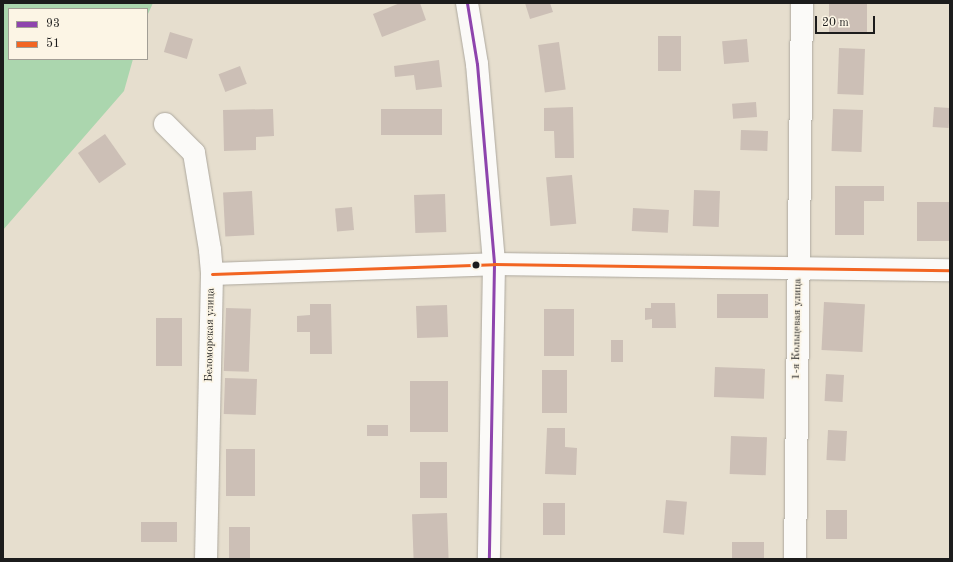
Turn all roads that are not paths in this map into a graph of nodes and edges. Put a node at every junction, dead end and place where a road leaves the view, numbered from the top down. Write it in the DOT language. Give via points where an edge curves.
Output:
graph roads {
  1 [pos="467,3"];
  2 [pos="802,3"];
  3 [pos="165,124"];
  4 [pos="494,264"];
  5 [pos="798,267"];
  6 [pos="950,270"];
  7 [pos="212,274"];
  8 [pos="206,559"];
  9 [pos="489,559"];
  10 [pos="795,559"];
  1 -- 4 [label="street" via="476,64"];
  2 -- 5 [label="street, 1-я Кольцевая улица"];
  3 -- 7 [label="street, Беломорская улица" via="194,153"];
  4 -- 5 [label="street"];
  4 -- 7 [label="street"];
  4 -- 9 [label="street"];
  5 -- 6 [label="street"];
  5 -- 10 [label="street, 1-я Кольцевая улица"];
  7 -- 8 [label="street, Беломорская улица"];
}
